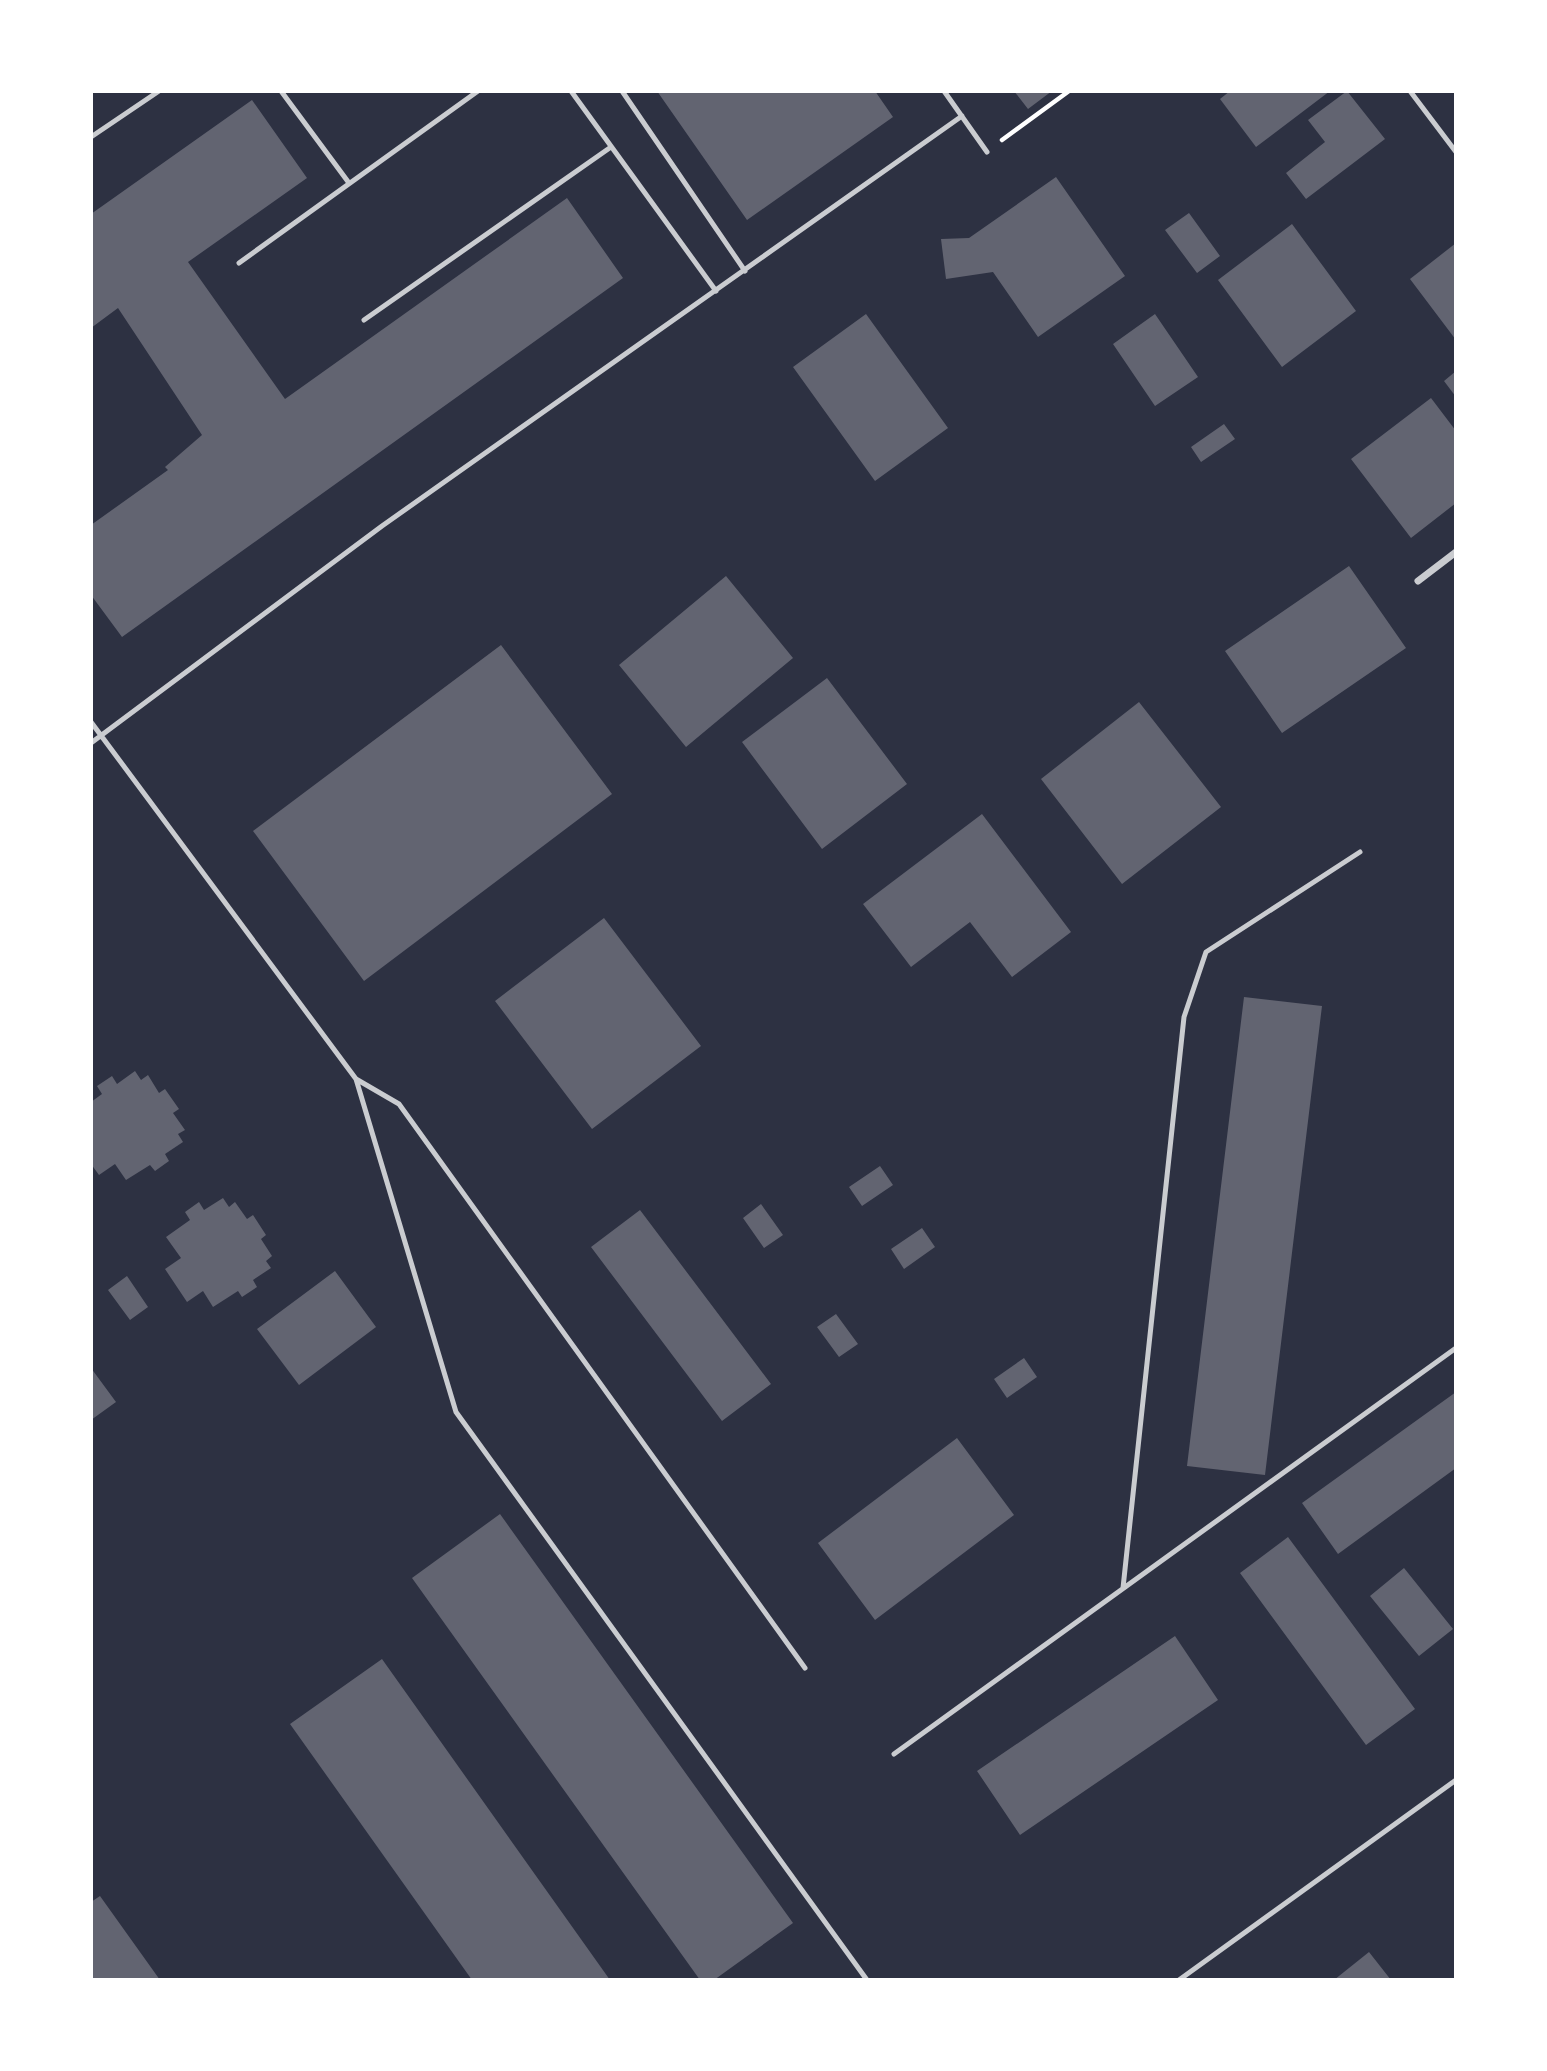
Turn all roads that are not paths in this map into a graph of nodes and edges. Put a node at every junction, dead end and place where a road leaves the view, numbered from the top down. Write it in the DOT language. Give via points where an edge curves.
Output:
graph roads {
  1 [pos="159,91"];
  2 [pos="281,91"];
  3 [pos="478,91"];
  4 [pos="571,91"];
  5 [pos="622,91"];
  6 [pos="944,91"];
  7 [pos="1410,91"];
  8 [pos="962,116"];
  9 [pos="91,137"];
  10 [pos="611,147"];
  11 [pos="987,152"];
  12 [pos="1456,152"];
  13 [pos="349,183"];
  14 [pos="239,263"];
  15 [pos="745,271"];
  16 [pos="716,291"];
  17 [pos="364,320"];
  18 [pos="1456,552"];
  19 [pos="1418,581"];
  20 [pos="91,722"];
  21 [pos="101,737"];
  22 [pos="91,743"];
  23 [pos="1360,852"];
  24 [pos="356,1079"];
  25 [pos="1456,1348"];
  26 [pos="1123,1588"];
  27 [pos="805,1668"];
  28 [pos="894,1754"];
  29 [pos="1456,1780"];
  30 [pos="867,1980"];
  31 [pos="1179,1980"];
  1 -- 9 [label="lane"];
  2 -- 13 [label="lane"];
  3 -- 13 [label="lane"];
  4 -- 10 [label="lane"];
  5 -- 15 [label="lane"];
  6 -- 8 [label="lane"];
  7 -- 12 [label="lane"];
  8 -- 11 [label="lane"];
  8 -- 15 [label="lane"];
  10 -- 16 [label="lane"];
  10 -- 17 [label="lane"];
  13 -- 14 [label="lane"];
  15 -- 16 [label="lane"];
  16 -- 21 [label="lane" via="382,527"];
  18 -- 19 [label="street"];
  20 -- 21 [label="lane"];
  21 -- 22 [label="lane"];
  21 -- 24 [label="lane"];
  23 -- 26 [label="lane" via="1206,952 1184,1017"];
  24 -- 27 [label="lane" via="399,1104"];
  24 -- 30 [label="lane" via="456,1412"];
  25 -- 26 [label="lane"];
  26 -- 28 [label="lane"];
  29 -- 31 [label="lane"];
}
